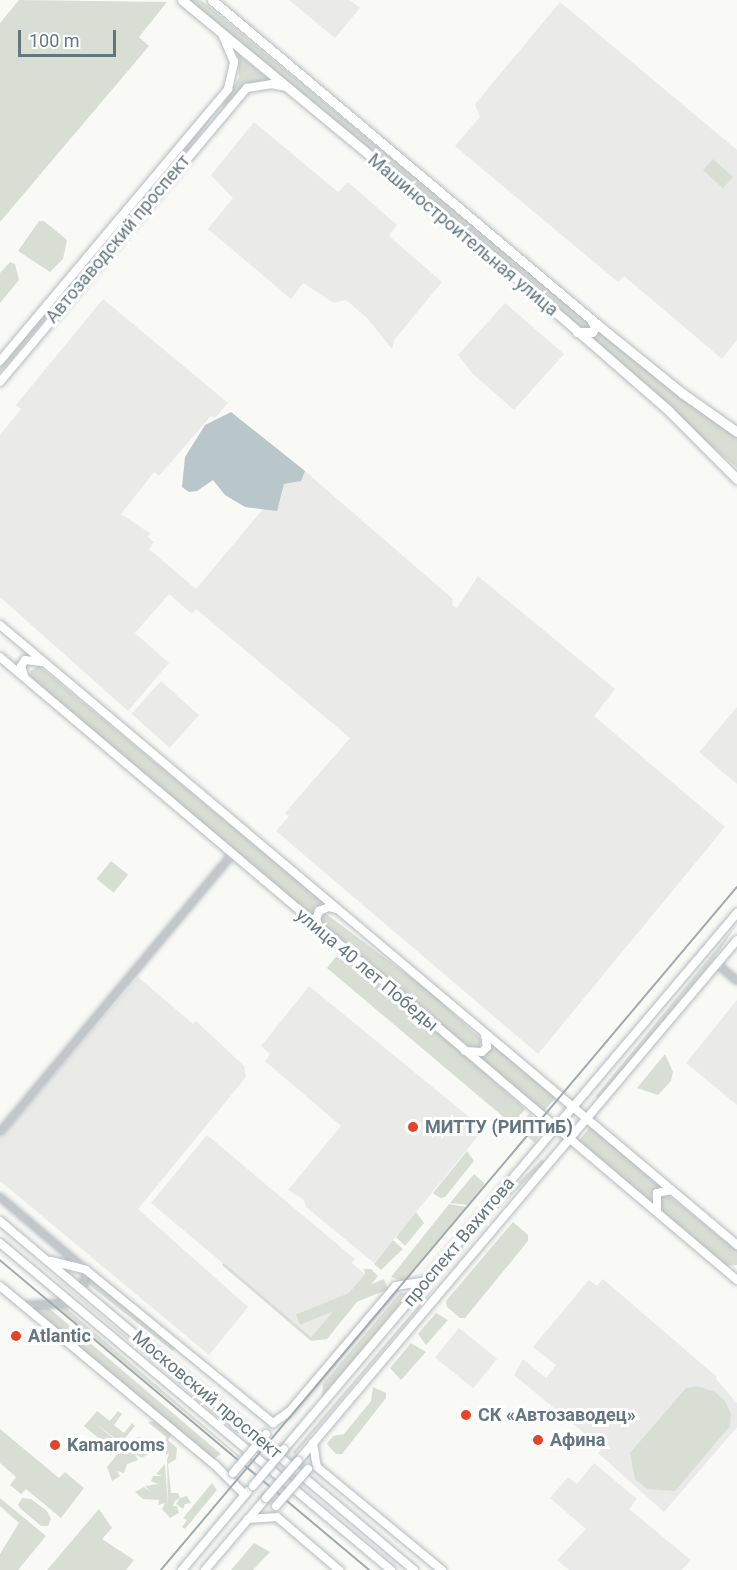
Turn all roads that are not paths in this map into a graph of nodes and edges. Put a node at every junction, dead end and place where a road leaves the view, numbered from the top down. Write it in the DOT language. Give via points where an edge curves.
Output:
graph roads {
  1 [pos="182,0"];
  2 [pos="212,0"];
  3 [pos="220,31"];
  4 [pos="288,87"];
  5 [pos="211,107"];
  6 [pos="219,119"];
  7 [pos="123,215"];
  8 [pos="132,223"];
  9 [pos="590,318"];
  10 [pos="577,332"];
  11 [pos="0,361"];
  12 [pos="0,382"];
  13 [pos="737,432"];
  14 [pos="737,479"];
  15 [pos="0,626"];
  16 [pos="0,657"];
  17 [pos="43,662"];
  18 [pos="32,685"];
  19 [pos="231,855"];
  20 [pos="339,910"];
  21 [pos="736,914"];
  22 [pos="323,934"];
  23 [pos="737,940"];
  24 [pos="717,963"];
  25 [pos="737,981"];
  26 [pos="484,1032"];
  27 [pos="464,1051"];
  28 [pos="574,1107"];
  29 [pos="587,1118"];
  30 [pos="556,1128"];
  31 [pos="0,1132"];
  32 [pos="568,1139"];
  33 [pos="672,1191"];
  34 [pos="0,1197"];
  35 [pos="658,1213"];
  36 [pos="0,1221"];
  37 [pos="0,1243"];
  38 [pos="737,1245"];
  39 [pos="39,1254"];
  40 [pos="446,1258"];
  41 [pos="723,1269"];
  42 [pos="86,1270"];
  43 [pos="459,1271"];
  44 [pos="737,1271"];
  45 [pos="737,1280"];
  46 [pos="426,1281"];
  47 [pos="0,1286"];
  48 [pos="84,1292"];
  49 [pos="73,1303"];
  50 [pos="24,1305"];
  51 [pos="269,1423"];
  52 [pos="313,1443"];
  53 [pos="313,1468"];
  54 [pos="231,1475"];
  55 [pos="245,1495"];
  56 [pos="277,1517"];
  57 [pos="248,1519"];
  58 [pos="182,1570"];
  59 [pos="205,1570"];
  60 [pos="339,1570"];
  61 [pos="391,1570"];
  62 [pos="414,1570"];
  63 [pos="442,1570"];
  1 -- 3 [label="main road, Машиностроительная улица"];
  2 -- 9 [label="main road, Машиностроительная улица"];
  3 -- 4 [label="main road, Машиностроительная улица"];
  3 -- 5 [label="main road, Автозаводский проспект" via="234,63 228,89"];
  4 -- 6 [label="main road, Автозаводский проспект" via="257,85"];
  4 -- 10 [label="main road, Машиностроительная улица"];
  5 -- 6 [label="main road" via="218,108"];
  5 -- 7 [label="main road, Автозаводский проспект"];
  6 -- 8 [label="main road, Автозаводский проспект"];
  7 -- 8 [label="main road" via="130,214"];
  7 -- 11 [label="main road, Автозаводский проспект"];
  8 -- 12 [label="main road, Автозаводский проспект"];
  9 -- 10 [label="main road" via="595,327 592,332"];
  9 -- 13 [label="main road, Машиностроительная улица"];
  10 -- 14 [label="main road, Машиностроительная улица" via="668,411"];
  15 -- 17 [label="main road, улица 40 лет Победы"];
  16 -- 18 [label="main road, улица 40 лет Победы"];
  17 -- 18 [label="main road" via="25,660 21,666 21,673"];
  17 -- 20 [label="main road, улица 40 лет Победы"];
  18 -- 19 [label="main road, улица 40 лет Победы"];
  19 -- 22 [label="main road, улица 40 лет Победы"];
  19 -- 31 [label="street"];
  20 -- 22 [label="main road" via="329,907 319,912 317,926"];
  20 -- 26 [label="main road, улица 40 лет Победы"];
  21 -- 28 [label="main road, проспект Вахитова"];
  22 -- 27 [label="main road, улица 40 лет Победы"];
  23 -- 24 [label="main road, проспект Вахитова"];
  24 -- 25 [label="street"];
  24 -- 29 [label="main road, проспект Вахитова"];
  26 -- 27 [label="main road" via="488,1040 482,1052"];
  26 -- 28 [label="main road, улица 40 лет Победы"];
  27 -- 30 [label="main road, улица 40 лет Победы"];
  28 -- 29 [label="main road, улица 40 лет Победы"];
  28 -- 30 [label="main road, проспект Вахитова"];
  29 -- 32 [label="main road, проспект Вахитова"];
  29 -- 33 [label="main road, улица 40 лет Победы"];
  30 -- 32 [label="main road, улица 40 лет Победы"];
  30 -- 40 [label="main road, проспект Вахитова"];
  32 -- 35 [label="main road, улица 40 лет Победы"];
  32 -- 43 [label="main road, проспект Вахитова"];
  33 -- 35 [label="main road" via="660,1191 654,1198"];
  33 -- 38 [label="main road, улица 40 лет Победы"];
  34 -- 42 [label="street"];
  35 -- 41 [label="main road, улица 40 лет Победы"];
  36 -- 39 [label="main road, Московский проспект"];
  37 -- 49 [label="main road, Московский проспект"];
  39 -- 42 [label="main road" via="62,1266"];
  39 -- 48 [label="main road, Московский проспект"];
  40 -- 43 [label="main road" via="465,1249 467,1254"];
  40 -- 46 [label="main road, проспект Вахитова"];
  41 -- 44 [label="main road"];
  41 -- 45 [label="main road, улица 40 лет Победы"];
  42 -- 48 [label="street"];
  42 -- 51 [label="main road"];
  43 -- 52 [label="main road, проспект Вахитова"];
  46 -- 51 [label="main road" via="396,1286 289,1413 280,1421"];
  46 -- 55 [label="main road, проспект Вахитова, bridge"];
  47 -- 50 [label="main road"];
  48 -- 62 [label="main road, Московский проспект"];
  49 -- 50 [label="street"];
  49 -- 61 [label="main road, Московский проспект"];
  50 -- 54 [label="main road"];
  51 -- 54 [label="main road, bridge" via="266,1434"];
  52 -- 53 [label="main road"];
  52 -- 57 [label="main road, проспект Вахитова, bridge"];
  53 -- 56 [label="main road, bridge" via="276,1506"];
  53 -- 63 [label="main road"];
  54 -- 55 [label="main road"];
  55 -- 58 [label="main road, проспект Вахитова"];
  56 -- 57 [label="main road"];
  56 -- 60 [label="main road"];
  57 -- 59 [label="main road, проспект Вахитова"];
}
